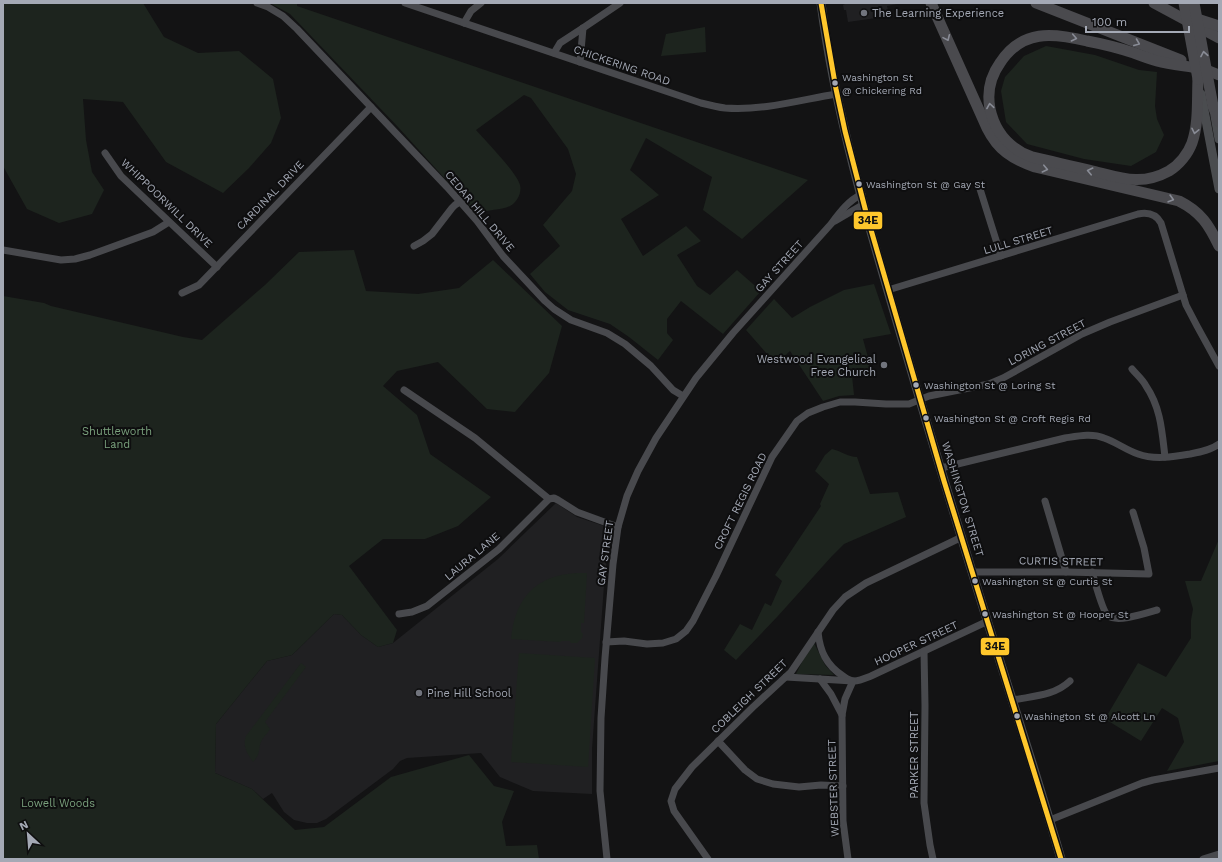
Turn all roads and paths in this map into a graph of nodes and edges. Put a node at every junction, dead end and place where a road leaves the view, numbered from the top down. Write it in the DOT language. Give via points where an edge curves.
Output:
graph roads {
  1 [pos="257,3"];
  2 [pos="405,3"];
  3 [pos="481,3"];
  4 [pos="620,3"];
  5 [pos="821,3"];
  6 [pos="931,3"];
  7 [pos="1036,3"];
  8 [pos="1154,3"];
  9 [pos="1184,3"];
  10 [pos="1194,3"];
  11 [pos="1171,12"];
  12 [pos="464,23"];
  13 [pos="1219,26"];
  14 [pos="583,28"];
  15 [pos="1219,38"];
  16 [pos="554,53"];
  17 [pos="580,62"];
  18 [pos="1200,74"];
  19 [pos="1219,75"];
  20 [pos="836,94"];
  21 [pos="1199,94"];
  22 [pos="1213,106"];
  23 [pos="371,108"];
  24 [pos="1219,122"];
  25 [pos="1219,139"];
  26 [pos="104,153"];
  27 [pos="980,189"];
  28 [pos="1219,189"];
  29 [pos="862,194"];
  30 [pos="461,202"];
  31 [pos="864,204"];
  32 [pos="169,222"];
  33 [pos="831,224"];
  34 [pos="414,246"];
  35 [pos="1219,246"];
  36 [pos="3,250"];
  37 [pos="1001,256"];
  38 [pos="217,267"];
  39 [pos="888,290"];
  40 [pos="182,293"];
  41 [pos="1183,295"];
  42 [pos="1219,366"];
  43 [pos="1132,369"];
  44 [pos="404,390"];
  45 [pos="683,396"];
  46 [pos="920,400"];
  47 [pos="1219,444"];
  48 [pos="1165,458"];
  49 [pos="941,468"];
  50 [pos="549,499"];
  51 [pos="1045,501"];
  52 [pos="1134,512"];
  53 [pos="618,527"];
  54 [pos="962,537"];
  55 [pos="972,572"];
  56 [pos="1066,572"];
  57 [pos="1092,572"];
  58 [pos="1157,610"];
  59 [pos="399,614"];
  60 [pos="988,621"];
  61 [pos="818,632"];
  62 [pos="606,642"];
  63 [pos="924,651"];
  64 [pos="786,677"];
  65 [pos="820,679"];
  66 [pos="853,681"];
  67 [pos="1070,681"];
  68 [pos="1013,700"];
  69 [pos="842,715"];
  70 [pos="718,741"];
  71 [pos="1219,768"];
  72 [pos="843,786"];
  73 [pos="1050,820"];
  74 [pos="1219,854"];
  75 [pos="607,859"];
  76 [pos="708,859"];
  77 [pos="848,859"];
  78 [pos="933,859"];
  79 [pos="1061,859"];
  80 [pos="1203,859"];
  1 -- 23 [label="street, CEDAR HILL DRIVE" via="283,16"];
  2 -- 12 [label="street, CHICKERING ROAD"];
  3 -- 12 [label="street" via="471,11"];
  4 -- 14 [label="street"];
  5 -- 20 [label="main road, WASHINGTON STREET"];
  6 -- 35 [label="highway, one-way" via="987,128 1002,149 1035,167 1180,201 1203,218"];
  7 -- 18 [label="highway, one-way"];
  8 -- 11 [label="highway"];
  9 -- 18 [label="highway, bridge"];
  22 -- 10 [label="highway, one-way, bridge"];
  11 -- 13 [label="highway"];
  11 -- 15 [label="highway"];
  12 -- 16 [label="street, CHICKERING ROAD"];
  14 -- 16 [label="street" via="560,42"];
  14 -- 17 [label="street"];
  16 -- 17 [label="street, CHICKERING ROAD"];
  17 -- 20 [label="street, CHICKERING ROAD" via="701,103 727,108 769,106"];
  18 -- 19 [label="highway"];
  18 -- 21 [label="highway"];
  21 -- 18 [label="highway, one-way" via="1196,128 1192,143 1184,157 1172,169 1159,176 1134,180 1020,152 1005,140 994,122 989,96 993,75 1005,55 1024,42 1045,35 1068,37 1123,50"];
  20 -- 29 [label="main road, WASHINGTON STREET"];
  21 -- 28 [label="main road"];
  22 -- 24 [label="highway"];
  22 -- 25 [label="main road"];
  23 -- 30 [label="street, CEDAR HILL DRIVE"];
  23 -- 38 [label="street, CARDINAL DRIVE"];
  26 -- 32 [label="street, WHIPPOORWILL DRIVE" via="121,176"];
  27 -- 37 [label="street"];
  29 -- 31 [label="main road, WASHINGTON STREET"];
  29 -- 33 [label="street, GAY STREET" via="851,200"];
  30 -- 34 [label="street" via="452,208 432,234"];
  30 -- 45 [label="street, CEDAR HILL DRIVE" via="503,256 554,309 571,320 607,333 625,344 651,366 673,390"];
  31 -- 33 [label="street, GAY STREET"];
  31 -- 39 [label="main road, WASHINGTON STREET"];
  32 -- 36 [label="street" via="153,232 75,259 61,260"];
  32 -- 38 [label="street, WHIPPOORWILL DRIVE"];
  33 -- 45 [label="street, GAY STREET" via="728,338"];
  37 -- 39 [label="street, LULL STREET"];
  37 -- 41 [label="street, LULL STREET" via="1138,214 1150,213 1161,223"];
  38 -- 40 [label="street, CARDINAL DRIVE" via="199,285"];
  39 -- 46 [label="main road, WASHINGTON STREET"];
  41 -- 42 [label="street"];
  41 -- 46 [label="street, LORING STREET" via="1082,334 990,384"];
  43 -- 48 [label="street" via="1146,384 1158,409"];
  44 -- 50 [label="street" via="475,438"];
  45 -- 53 [label="street, GAY STREET" via="638,471"];
  46 -- 49 [label="main road, WASHINGTON STREET"];
  46 -- 62 [label="street, CROFT REGIS ROAD" via="910,404 840,402 808,413 797,421 772,457 716,576 686,631 664,644"];
  47 -- 48 [label="street" via="1203,451"];
  48 -- 49 [label="street" via="1139,455 1105,438 1083,435"];
  49 -- 54 [label="main road, WASHINGTON STREET"];
  50 -- 53 [label="street" via="554,498 577,512"];
  50 -- 59 [label="street, LAURA LANE" via="499,549 427,606"];
  51 -- 56 [label="street"];
  52 -- 57 [label="street, CURTIS STREET" via="1149,574"];
  53 -- 62 [label="street, GAY STREET"];
  54 -- 55 [label="main road, WASHINGTON STREET"];
  54 -- 61 [label="street, COBLEIGH STREET" via="851,592 838,603"];
  55 -- 56 [label="street, CURTIS STREET"];
  55 -- 60 [label="main road, WASHINGTON STREET"];
  56 -- 57 [label="street, CURTIS STREET"];
  57 -- 58 [label="street" via="1108,616 1123,618"];
  60 -- 63 [label="street, HOOPER STREET"];
  60 -- 68 [label="main road, WASHINGTON STREET"];
  61 -- 64 [label="street, COBLEIGH STREET"];
  61 -- 66 [label="street" via="820,645 828,662 839,673"];
  62 -- 75 [label="street, GAY STREET" via="600,791"];
  63 -- 66 [label="street, HOOPER STREET" via="872,676"];
  63 -- 78 [label="street, PARKER STREET" via="924,803"];
  64 -- 65 [label="street, HOOPER STREET"];
  64 -- 70 [label="street, COBLEIGH STREET"];
  65 -- 66 [label="street, HOOPER STREET"];
  65 -- 69 [label="street, WEBSTER STREET"];
  66 -- 69 [label="street, WEBSTER STREET" via="845,699"];
  67 -- 68 [label="street" via="1050,693"];
  68 -- 73 [label="main road, WASHINGTON STREET"];
  69 -- 72 [label="street, WEBSTER STREET"];
  70 -- 72 [label="street" via="757,779 799,787"];
  70 -- 76 [label="street, COBLEIGH STREET" via="692,766 675,789 671,801 674,811"];
  71 -- 73 [label="street" via="1142,783"];
  72 -- 77 [label="street, WEBSTER STREET"];
  73 -- 79 [label="main road, WASHINGTON STREET"];
  74 -- 80 [label="street"];
}
